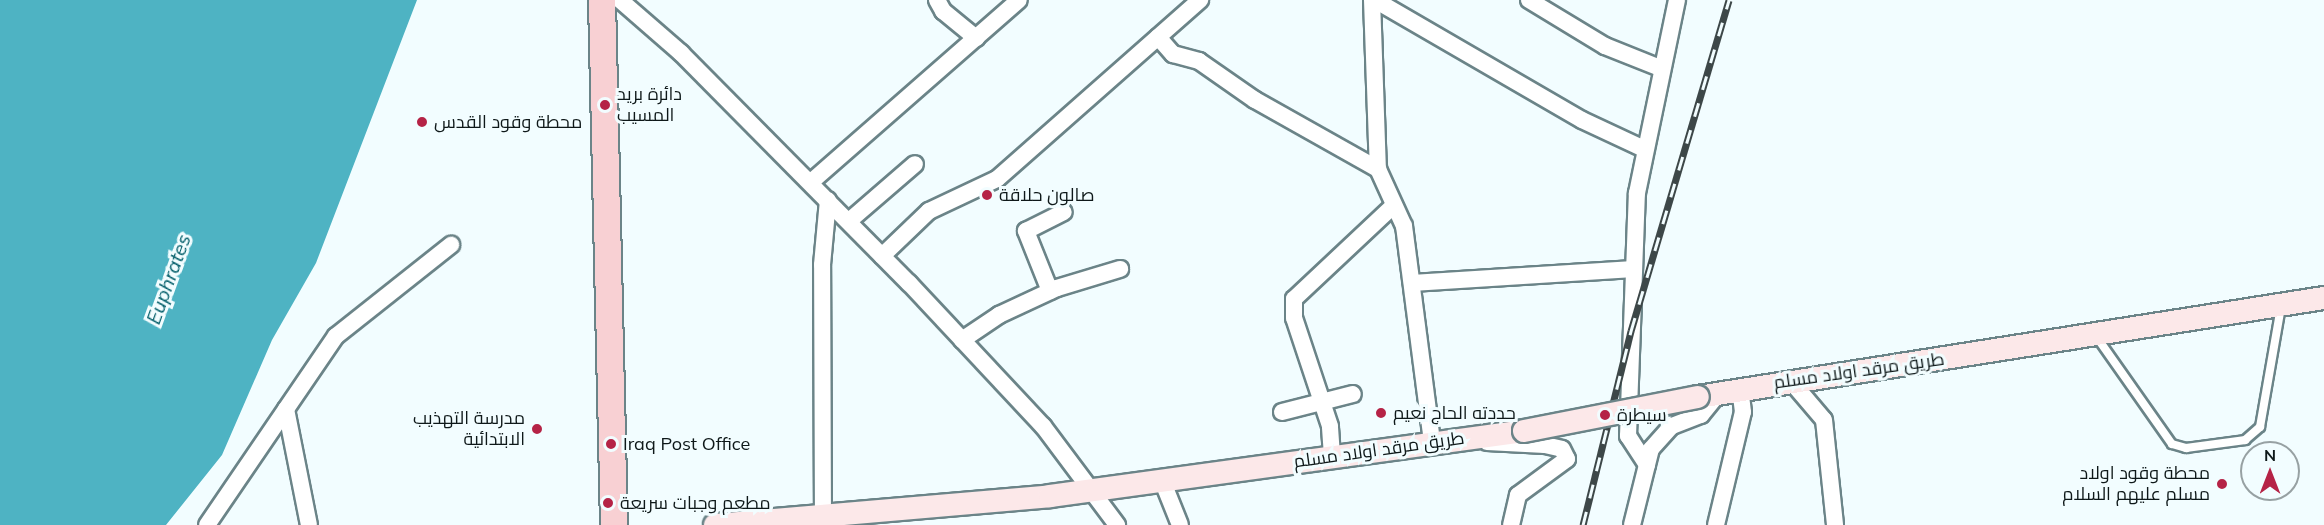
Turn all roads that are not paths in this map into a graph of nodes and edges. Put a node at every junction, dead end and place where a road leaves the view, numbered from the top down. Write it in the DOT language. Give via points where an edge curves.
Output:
graph roads {
  1 [pos="602,0"];
  2 [pos="620,0"];
  3 [pos="938,0"];
  4 [pos="1019,0"];
  5 [pos="1200,0"];
  6 [pos="1374,0"];
  7 [pos="1528,0"];
  8 [pos="1677,0"];
  9 [pos="1158,37"];
  10 [pos="976,38"];
  11 [pos="1660,68"];
  12 [pos="1644,149"];
  13 [pos="915,164"];
  14 [pos="1378,169"];
  15 [pos="811,182"];
  16 [pos="828,200"];
  17 [pos="1394,205"];
  18 [pos="1064,212"];
  19 [pos="849,221"];
  20 [pos="451,244"];
  21 [pos="882,256"];
  22 [pos="1120,269"];
  23 [pos="1634,269"];
  24 [pos="1412,283"];
  25 [pos="1050,291"];
  26 [pos="2324,298"];
  27 [pos="2281,306"];
  28 [pos="2096,336"];
  29 [pos="962,340"];
  30 [pos="1790,380"];
  31 [pos="1719,393"];
  32 [pos="1353,394"];
  33 [pos="1320,398"];
  34 [pos="286,409"];
  35 [pos="1282,412"];
  36 [pos="1468,438"];
  37 [pos="1432,442"];
  38 [pos="1332,456"];
  39 [pos="1647,465"];
  40 [pos="1162,480"];
  41 [pos="1087,491"];
  42 [pos="823,520"];
  43 [pos="207,525"];
  44 [pos="309,525"];
  45 [pos="614,525"];
  46 [pos="715,525"];
  47 [pos="1117,525"];
  48 [pos="1180,525"];
  49 [pos="1511,525"];
  50 [pos="1632,525"];
  51 [pos="1716,525"];
  52 [pos="1834,525"];
  1 -- 45 [label="main road"];
  2 -- 15 [label="street"];
  3 -- 10 [label="street" via="943,11"];
  4 -- 10 [label="street"];
  5 -- 9 [label="street"];
  6 -- 12 [label="street" via="1582,120"];
  6 -- 14 [label="street"];
  7 -- 11 [label="street" via="1605,46"];
  8 -- 11 [label="street"];
  9 -- 14 [label="street" via="1173,54 1199,61 1255,100"];
  9 -- 21 [label="street" via="998,179 929,211"];
  10 -- 15 [label="street"];
  11 -- 12 [label="street"];
  12 -- 23 [label="street"];
  13 -- 19 [label="street"];
  14 -- 17 [label="street"];
  15 -- 16 [label="street"];
  16 -- 19 [label="street"];
  16 -- 42 [label="street" via="822,265"];
  17 -- 24 [label="street" via="1404,226"];
  17 -- 33 [label="street" via="1294,299 1294,318"];
  18 -- 25 [label="street" via="1026,231"];
  19 -- 21 [label="street"];
  20 -- 34 [label="street" via="336,336"];
  21 -- 29 [label="street"];
  22 -- 25 [label="street"];
  23 -- 24 [label="street"];
  23 -- 39 [label="street" via="1628,436"];
  24 -- 37 [label="street"];
  25 -- 29 [label="street"];
  26 -- 27 [label="street, طريق مرقد اولاد مسلم"];
  27 -- 28 [label="street, طريق مرقد اولاد مسلم"];
  27 -- 28 [label="lane" via="2260,427 2245,440 2186,448 2172,444"];
  28 -- 30 [label="street, طريق مرقد اولاد مسلم"];
  29 -- 41 [label="street" via="1043,426"];
  30 -- 31 [label="street, طريق مرقد اولاد مسلم"];
  30 -- 52 [label="street" via="1824,420"];
  31 -- 36 [label="street, طريق مرقد اولاد مسلم, bridge"];
  31 -- 39 [label="street" via="1701,415 1672,426 1651,449"];
  31 -- 51 [label="street" via="1743,412"];
  32 -- 33 [label="street"];
  33 -- 35 [label="street"];
  33 -- 38 [label="street"];
  34 -- 43 [label="street"];
  34 -- 44 [label="street"];
  36 -- 37 [label="street, طريق مرقد اولاد مسلم"];
  36 -- 49 [label="street" via="1545,445 1562,449 1567,459 1518,495"];
  37 -- 38 [label="street, طريق مرقد اولاد مسلم"];
  38 -- 40 [label="street, طريق مرقد اولاد مسلم"];
  39 -- 50 [label="street"];
  40 -- 41 [label="street, طريق مرقد اولاد مسلم"];
  40 -- 48 [label="street"];
  41 -- 42 [label="street, طريق مرقد اولاد مسلم"];
  41 -- 47 [label="street"];
  42 -- 46 [label="street, طريق مرقد اولاد مسلم"];
}
